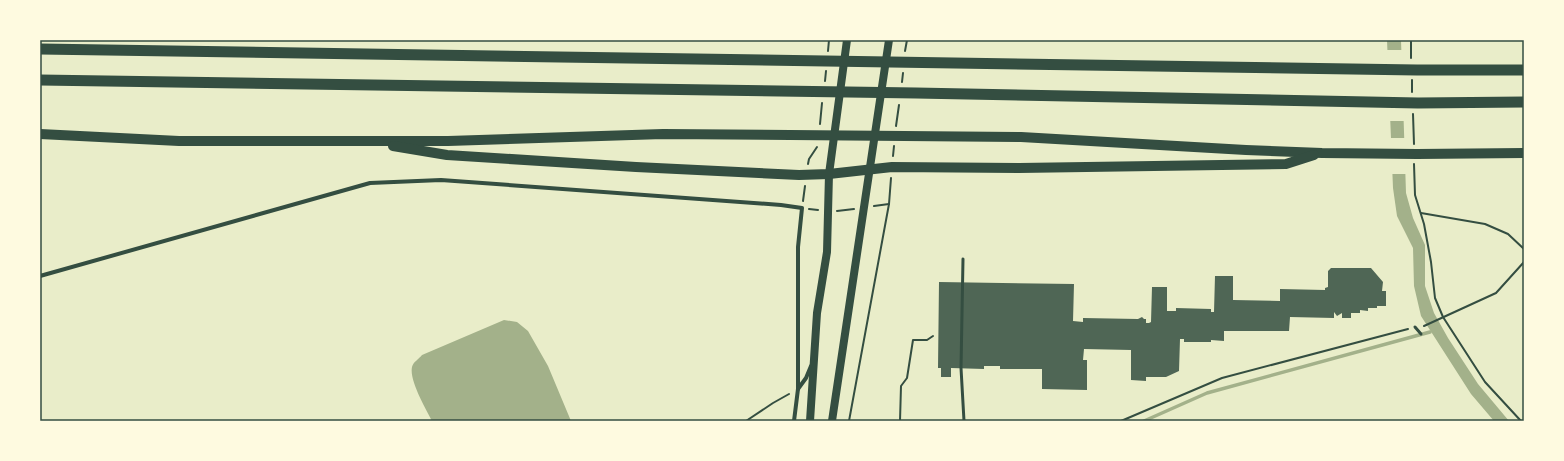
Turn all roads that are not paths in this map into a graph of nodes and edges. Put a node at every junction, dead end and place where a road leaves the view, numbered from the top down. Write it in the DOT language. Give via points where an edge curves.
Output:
graph roads {
  1 [pos="847,40"];
  2 [pos="890,40"];
  3 [pos="40,49"];
  4 [pos="1524,70"];
  5 [pos="40,80"];
  6 [pos="1524,102"];
  7 [pos="40,134"];
  8 [pos="364,141"];
  9 [pos="1322,153"];
  10 [pos="1524,153"];
  11 [pos="870,170"];
  12 [pos="829,174"];
  13 [pos="963,259"];
  14 [pos="40,276"];
  15 [pos="1415,327"];
  16 [pos="1421,334"];
  17 [pos="815,357"];
  18 [pos="798,389"];
  19 [pos="794,421"];
  20 [pos="810,421"];
  21 [pos="832,421"];
  22 [pos="964,421"];
  1 -- 12 [label="main road"];
  2 -- 11 [label="main road"];
  3 -- 4 [label="highway" via="1413,71"];
  5 -- 6 [label="highway" via="1378,102"];
  7 -- 8 [label="highway" via="179,141"];
  8 -- 9 [label="highway" via="663,134 1021,137"];
  8 -- 12 [label="highway" via="447,155 799,175"];
  9 -- 10 [label="highway"];
  9 -- 11 [label="highway" via="1286,164"];
  11 -- 12 [label="highway"];
  11 -- 21 [label="main road"];
  12 -- 17 [label="main road" via="827,252 817,313"];
  13 -- 22 [label="lane" via="961,368"];
  14 -- 18 [label="street" via="370,183 441,180 802,208 797,280"];
  15 -- 16 [label="lane"];
  17 -- 18 [label="street"];
  17 -- 20 [label="main road"];
  18 -- 19 [label="street"];
}
